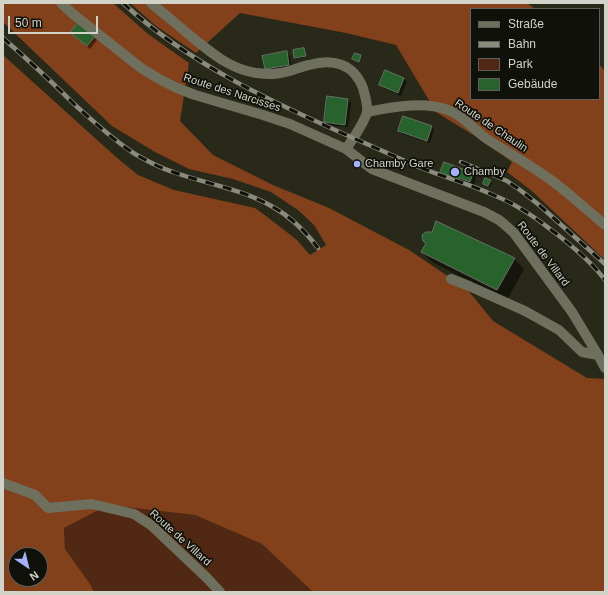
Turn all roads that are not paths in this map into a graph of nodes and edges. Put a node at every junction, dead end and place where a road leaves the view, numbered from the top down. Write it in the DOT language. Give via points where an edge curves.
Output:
graph roads {
  1 [pos="61,3"];
  2 [pos="151,3"];
  3 [pos="367,112"];
  4 [pos="346,149"];
  5 [pos="605,225"];
  6 [pos="451,279"];
  7 [pos="598,355"];
  8 [pos="605,368"];
  9 [pos="3,483"];
  10 [pos="220,592"];
  1 -- 4 [label="street, Route des Narcisses" via="141,68 161,80 195,95 290,124"];
  2 -- 3 [label="street" via="216,57 246,71 259,74 280,73 326,61 347,67 360,81 366,98"];
  3 -- 4 [label="street"];
  3 -- 5 [label="street, Route de Chaulin" via="421,106 449,110 486,138 551,179"];
  4 -- 7 [label="street, Route de Villard" via="372,169 484,212 504,224 514,233 572,312"];
  6 -- 7 [label="street" via="559,330 582,352"];
  7 -- 8 [label="street, Route de Villard"];
  9 -- 10 [label="street, Route de Villard" via="35,495 48,508 92,504 134,514 151,525"];
}
